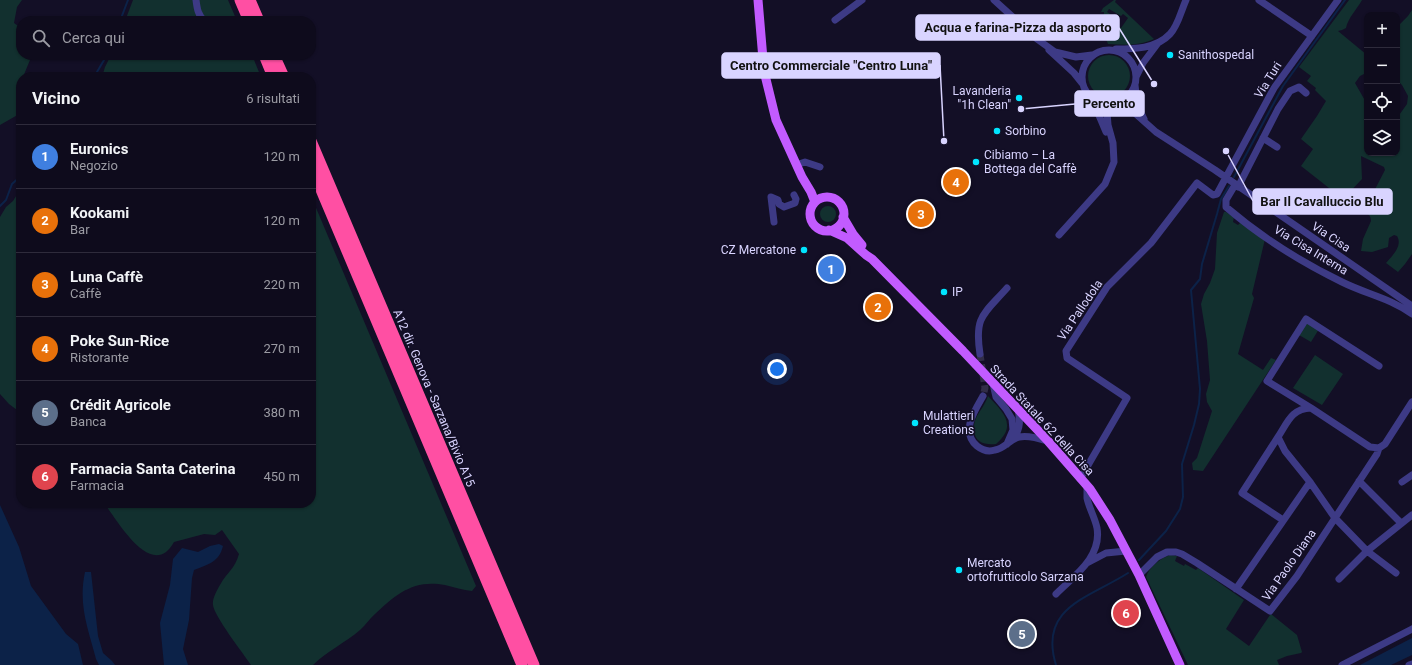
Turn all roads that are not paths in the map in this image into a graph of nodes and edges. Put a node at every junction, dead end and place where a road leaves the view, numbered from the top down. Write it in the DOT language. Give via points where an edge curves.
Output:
graph roads {
  1 [pos="196,0"];
  2 [pos="240,0"];
  3 [pos="250,0"];
  4 [pos="758,0"];
  5 [pos="862,0"];
  6 [pos="994,0"];
  7 [pos="1186,0"];
  8 [pos="1260,0"];
  9 [pos="1338,0"];
  10 [pos="200,16"];
  11 [pos="247,16"];
  12 [pos="257,16"];
  13 [pos="835,20"];
  14 [pos="1312,36"];
  15 [pos="1037,39"];
  16 [pos="1158,43"];
  17 [pos="1110,49"];
  18 [pos="1092,55"];
  19 [pos="266,60"];
  20 [pos="276,60"];
  21 [pos="271,72"];
  22 [pos="282,72"];
  23 [pos="1136,79"];
  24 [pos="1082,83"];
  25 [pos="1306,93"];
  26 [pos="1088,94"];
  27 [pos="1118,102"];
  28 [pos="1109,104"];
  29 [pos="1156,132"];
  30 [pos="1263,138"];
  31 [pos="1277,147"];
  32 [pos="1114,152"];
  33 [pos="316,153"];
  34 [pos="796,165"];
  35 [pos="820,167"];
  36 [pos="316,178"];
  37 [pos="1226,178"];
  38 [pos="1236,186"];
  39 [pos="794,195"];
  40 [pos="829,197"];
  41 [pos="815,202"];
  42 [pos="844,217"];
  43 [pos="774,222"];
  44 [pos="829,230"];
  45 [pos="1059,234"];
  46 [pos="872,259"];
  47 [pos="1007,288"];
  48 [pos="1412,306"];
  49 [pos="1412,314"];
  50 [pos="980,354"];
  51 [pos="1379,366"];
  52 [pos="993,384"];
  53 [pos="983,396"];
  54 [pos="1412,402"];
  55 [pos="1311,408"];
  56 [pos="1018,409"];
  57 [pos="1278,437"];
  58 [pos="1048,441"];
  59 [pos="1007,444"];
  60 [pos="1378,448"];
  61 [pos="1412,474"];
  62 [pos="1359,481"];
  63 [pos="1084,482"];
  64 [pos="1310,482"];
  65 [pos="1402,482"];
  66 [pos="1412,515"];
  67 [pos="1335,518"];
  68 [pos="1283,520"];
  69 [pos="1401,524"];
  70 [pos="1126,551"];
  71 [pos="1367,551"];
  72 [pos="1087,564"];
  73 [pos="1396,573"];
  74 [pos="1138,575"];
  75 [pos="1339,579"];
  76 [pos="1236,589"];
  77 [pos="1056,594"];
  78 [pos="1412,629"];
  79 [pos="522,665"];
  80 [pos="534,665"];
  81 [pos="1180,665"];
  82 [pos="1342,665"];
  1 -- 10 [label="street"];
  2 -- 11 [label="highway"];
  3 -- 12 [label="highway"];
  4 -- 34 [label="main road, Strada Statale 62 della Cisa" via="764,71 776,120"];
  5 -- 13 [label="street"];
  6 -- 15 [label="street"];
  7 -- 16 [label="street" via="1171,34"];
  8 -- 14 [label="street"];
  9 -- 14 [label="street, Via Turi"];
  14 -- 37 [label="street, Via Turi" via="1274,88"];
  15 -- 18 [label="street" via="1055,52 1076,56"];
  15 -- 24 [label="street"];
  16 -- 17 [label="street" via="1134,49"];
  16 -- 23 [label="street" via="1143,63"];
  17 -- 18 [label="street"];
  17 -- 23 [label="street" via="1128,58 1135,69"];
  18 -- 24 [label="street" via="1083,68"];
  19 -- 21 [label="highway"];
  20 -- 22 [label="highway"];
  23 -- 27 [label="street" via="1131,93"];
  23 -- 29 [label="street, Via Cisa" via="1140,112"];
  24 -- 26 [label="street"];
  25 -- 30 [label="street" via="1299,87 1290,91"];
  26 -- 28 [label="street" via="1094,100"];
  26 -- 32 [label="street"];
  27 -- 28 [label="street"];
  27 -- 29 [label="street, Via Cisa" via="1128,107"];
  28 -- 32 [label="street" via="1108,125"];
  29 -- 37 [label="street, Via Cisa"];
  30 -- 31 [label="street"];
  30 -- 38 [label="street"];
  32 -- 45 [label="street" via="1114,162 1105,184"];
  33 -- 80 [label="highway, A12 dir. Genova - Sarzana/Bivio A15"];
  34 -- 35 [label="street" via="805,162"];
  34 -- 40 [label="main road, Strada Statale 62 della Cisa" via="812,186"];
  34 -- 41 [label="main road, Strada Statale 62 della Cisa"];
  36 -- 79 [label="highway"];
  37 -- 38 [label="street, Via Cisa"];
  37 -- 63 [label="street, Via Pallodola" via="1217,194 1213,195 1197,184 1151,243 1107,287 1066,351 1067,358 1127,398"];
  38 -- 48 [label="street, Via Cisa"];
  38 -- 49 [label="street, Via Cisa Interna" via="1226,200 1226,207 1236,216 1315,268 1344,283 1396,303"];
  39 -- 43 [label="street" via="795,203 784,207 771,197"];
  40 -- 41 [label="main road"];
  40 -- 42 [label="main road, Strada Statale 62 della Cisa" via="840,203"];
  41 -- 44 [label="main road, Strada Statale 62 della Cisa" via="810,210 812,222 820,229"];
  42 -- 44 [label="main road" via="840,225"];
  42 -- 46 [label="main road, Strada Statale 62 della Cisa"];
  44 -- 46 [label="main road, Strada Statale 62 della Cisa" via="848,238"];
  46 -- 52 [label="main road, Strada Statale 62 della Cisa"];
  47 -- 50 [label="street" via="981,317 977,338"];
  51 -- 55 [label="street" via="1306,319 1267,381"];
  52 -- 56 [label="main road, Strada Statale 62 della Cisa"];
  52 -- 59 [label="street" via="996,397 1012,419 1013,430"];
  53 -- 59 [label="street" via="971,416 969,426 973,443 987,451 996,450"];
  54 -- 60 [label="street, Via Paolo Diana" via="1385,444"];
  55 -- 57 [label="street" via="1296,412"];
  55 -- 60 [label="street" via="1370,446"];
  56 -- 58 [label="main road, Strada Statale 62 della Cisa"];
  56 -- 59 [label="street" via="1018,430"];
  57 -- 64 [label="street" via="1285,451"];
  57 -- 68 [label="street" via="1242,493"];
  58 -- 59 [label="street" via="1019,437"];
  58 -- 63 [label="main road, Strada Statale 62 della Cisa"];
  60 -- 62 [label="street, Via Paolo Diana" via="1377,454"];
  61 -- 65 [label="street"];
  62 -- 67 [label="street, Via Paolo Diana"];
  62 -- 69 [label="street"];
  63 -- 70 [label="main road, Strada Statale 62 della Cisa" via="1110,520"];
  63 -- 72 [label="street" via="1098,541"];
  64 -- 67 [label="street"];
  64 -- 68 [label="street"];
  66 -- 69 [label="street"];
  67 -- 71 [label="street"];
  67 -- 76 [label="street, Via Paolo Diana" via="1297,576 1270,611"];
  68 -- 76 [label="street"];
  69 -- 71 [label="street"];
  70 -- 72 [label="street" via="1106,554"];
  70 -- 74 [label="main road, Strada Statale 62 della Cisa"];
  71 -- 73 [label="street"];
  71 -- 75 [label="street"];
  72 -- 77 [label="street"];
  74 -- 76 [label="street, Via Paolo Diana" via="1157,557 1167,552 1176,552"];
  74 -- 81 [label="main road, Strada Statale 62 della Cisa"];
  78 -- 82 [label="street"];
}
